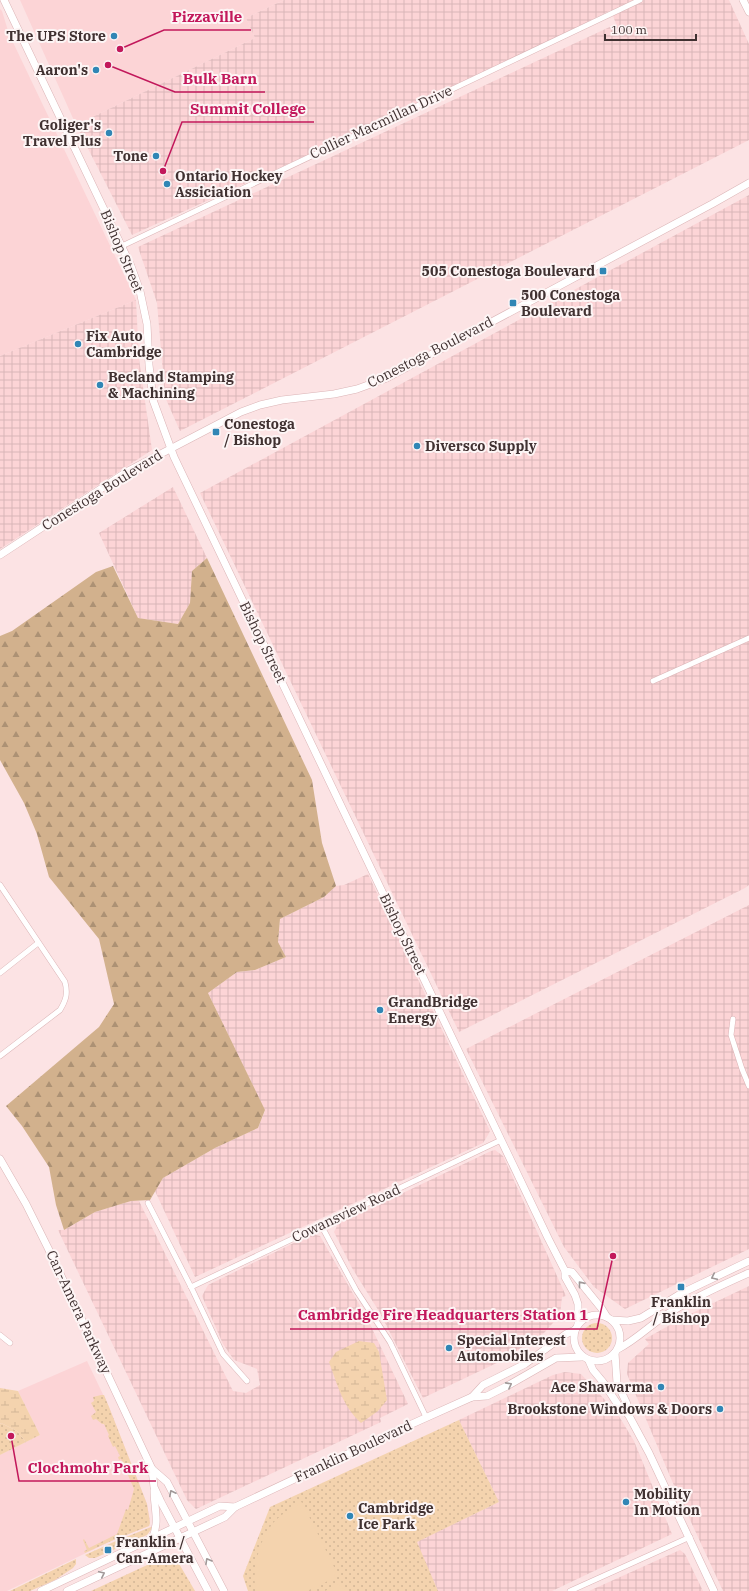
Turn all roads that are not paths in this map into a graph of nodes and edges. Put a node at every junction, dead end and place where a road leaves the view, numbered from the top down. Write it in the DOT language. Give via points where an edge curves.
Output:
graph roads {
  1 [pos="4,0"];
  2 [pos="640,0"];
  3 [pos="743,0"];
  4 [pos="749,12"];
  5 [pos="749,183"];
  6 [pos="122,246"];
  7 [pos="170,448"];
  8 [pos="0,555"];
  9 [pos="749,638"];
  10 [pos="653,681"];
  11 [pos="1,889"];
  12 [pos="38,943"];
  13 [pos="0,973"];
  14 [pos="733,1019"];
  15 [pos="0,1056"];
  16 [pos="749,1086"];
  17 [pos="501,1140"];
  18 [pos="0,1158"];
  19 [pos="148,1203"];
  20 [pos="321,1225"];
  21 [pos="749,1261"];
  22 [pos="565,1270"];
  23 [pos="749,1273"];
  24 [pos="191,1287"];
  25 [pos="609,1318"];
  26 [pos="576,1327"];
  27 [pos="0,1335"];
  28 [pos="10,1343"];
  29 [pos="617,1351"];
  30 [pos="585,1359"];
  31 [pos="247,1381"];
  32 [pos="472,1397"];
  33 [pos="628,1414"];
  34 [pos="426,1417"];
  35 [pos="152,1469"];
  36 [pos="154,1487"];
  37 [pos="235,1507"];
  38 [pos="187,1522"];
  39 [pos="174,1528"];
  40 [pos="192,1532"];
  41 [pos="152,1538"];
  42 [pos="180,1538"];
  43 [pos="690,1538"];
  44 [pos="41,1591"];
  45 [pos="67,1591"];
  46 [pos="208,1591"];
  47 [pos="224,1591"];
  48 [pos="570,1591"];
  49 [pos="714,1591"];
  1 -- 6 [label="main road, Bishop Street"];
  2 -- 6 [label="street, Collier Macmillan Drive"];
  3 -- 4 [label="main road"];
  5 -- 7 [label="main road, Conestoga Boulevard" via="387,378 334,394 260,405"];
  6 -- 7 [label="main road, Bishop Street" via="137,281 145,309 153,400"];
  7 -- 8 [label="main road, Conestoga Boulevard" via="122,475"];
  7 -- 17 [label="main road, Bishop Street"];
  9 -- 10 [label="street"];
  11 -- 12 [label="street"];
  12 -- 13 [label="street"];
  12 -- 15 [label="street" via="65,982 66,1000 60,1010"];
  14 -- 16 [label="street" via="731,1036"];
  17 -- 20 [label="street, Cowansview Road"];
  17 -- 22 [label="main road, Bishop Street"];
  18 -- 35 [label="main road, Can-Amera Parkway" via="48,1248"];
  19 -- 24 [label="street"];
  20 -- 24 [label="street, Cowansview Road"];
  20 -- 34 [label="street" via="356,1290 390,1342"];
  21 -- 25 [label="main road, one-way" via="682,1293 641,1318 628,1321"];
  25 -- 22 [label="main road, Bishop Street, one-way" via="572,1272"];
  22 -- 26 [label="main road, Bishop Street" via="565,1277 577,1301"];
  23 -- 29 [label="main road" via="673,1310"];
  24 -- 31 [label="street" via="223,1354"];
  25 -- 26 [label="main road" via="591,1315"];
  25 -- 29 [label="main road" via="620,1333"];
  26 -- 30 [label="main road" via="574,1345"];
  26 -- 32 [label="main road, Franklin Boulevard" via="525,1364 483,1385"];
  27 -- 28 [label="street"];
  29 -- 30 [label="main road" via="603,1361"];
  29 -- 33 [label="main road" via="617,1383 627,1404"];
  32 -- 30 [label="main road, Franklin Boulevard, one-way" via="487,1396 556,1358"];
  30 -- 33 [label="main road" via="620,1408"];
  32 -- 34 [label="main road, Franklin Boulevard"];
  33 -- 43 [label="main road"];
  34 -- 37 [label="main road, Franklin Boulevard"];
  35 -- 36 [label="main road, Can-Amera Parkway"];
  38 -- 35 [label="main road, Can-Amera Parkway, one-way" via="167,1482"];
  36 -- 39 [label="main road, Can-Amera Parkway"];
  36 -- 41 [label="main road" via="156,1530"];
  37 -- 38 [label="main road, Franklin Boulevard" via="220,1506"];
  37 -- 40 [label="main road, Franklin Boulevard" via="225,1517"];
  38 -- 39 [label="main road, Franklin Boulevard"];
  38 -- 40 [label="main road, Can-Amera Parkway"];
  39 -- 41 [label="main road, Franklin Boulevard"];
  39 -- 42 [label="main road, Can-Amera Parkway"];
  40 -- 42 [label="main road, Franklin Boulevard"];
  47 -- 40 [label="main road, Can-Amera Parkway, one-way"];
  41 -- 44 [label="main road, Franklin Boulevard"];
  45 -- 42 [label="main road, Franklin Boulevard, one-way"];
  42 -- 46 [label="main road, Can-Amera Parkway"];
  43 -- 48 [label="street"];
  43 -- 49 [label="main road"];
}
